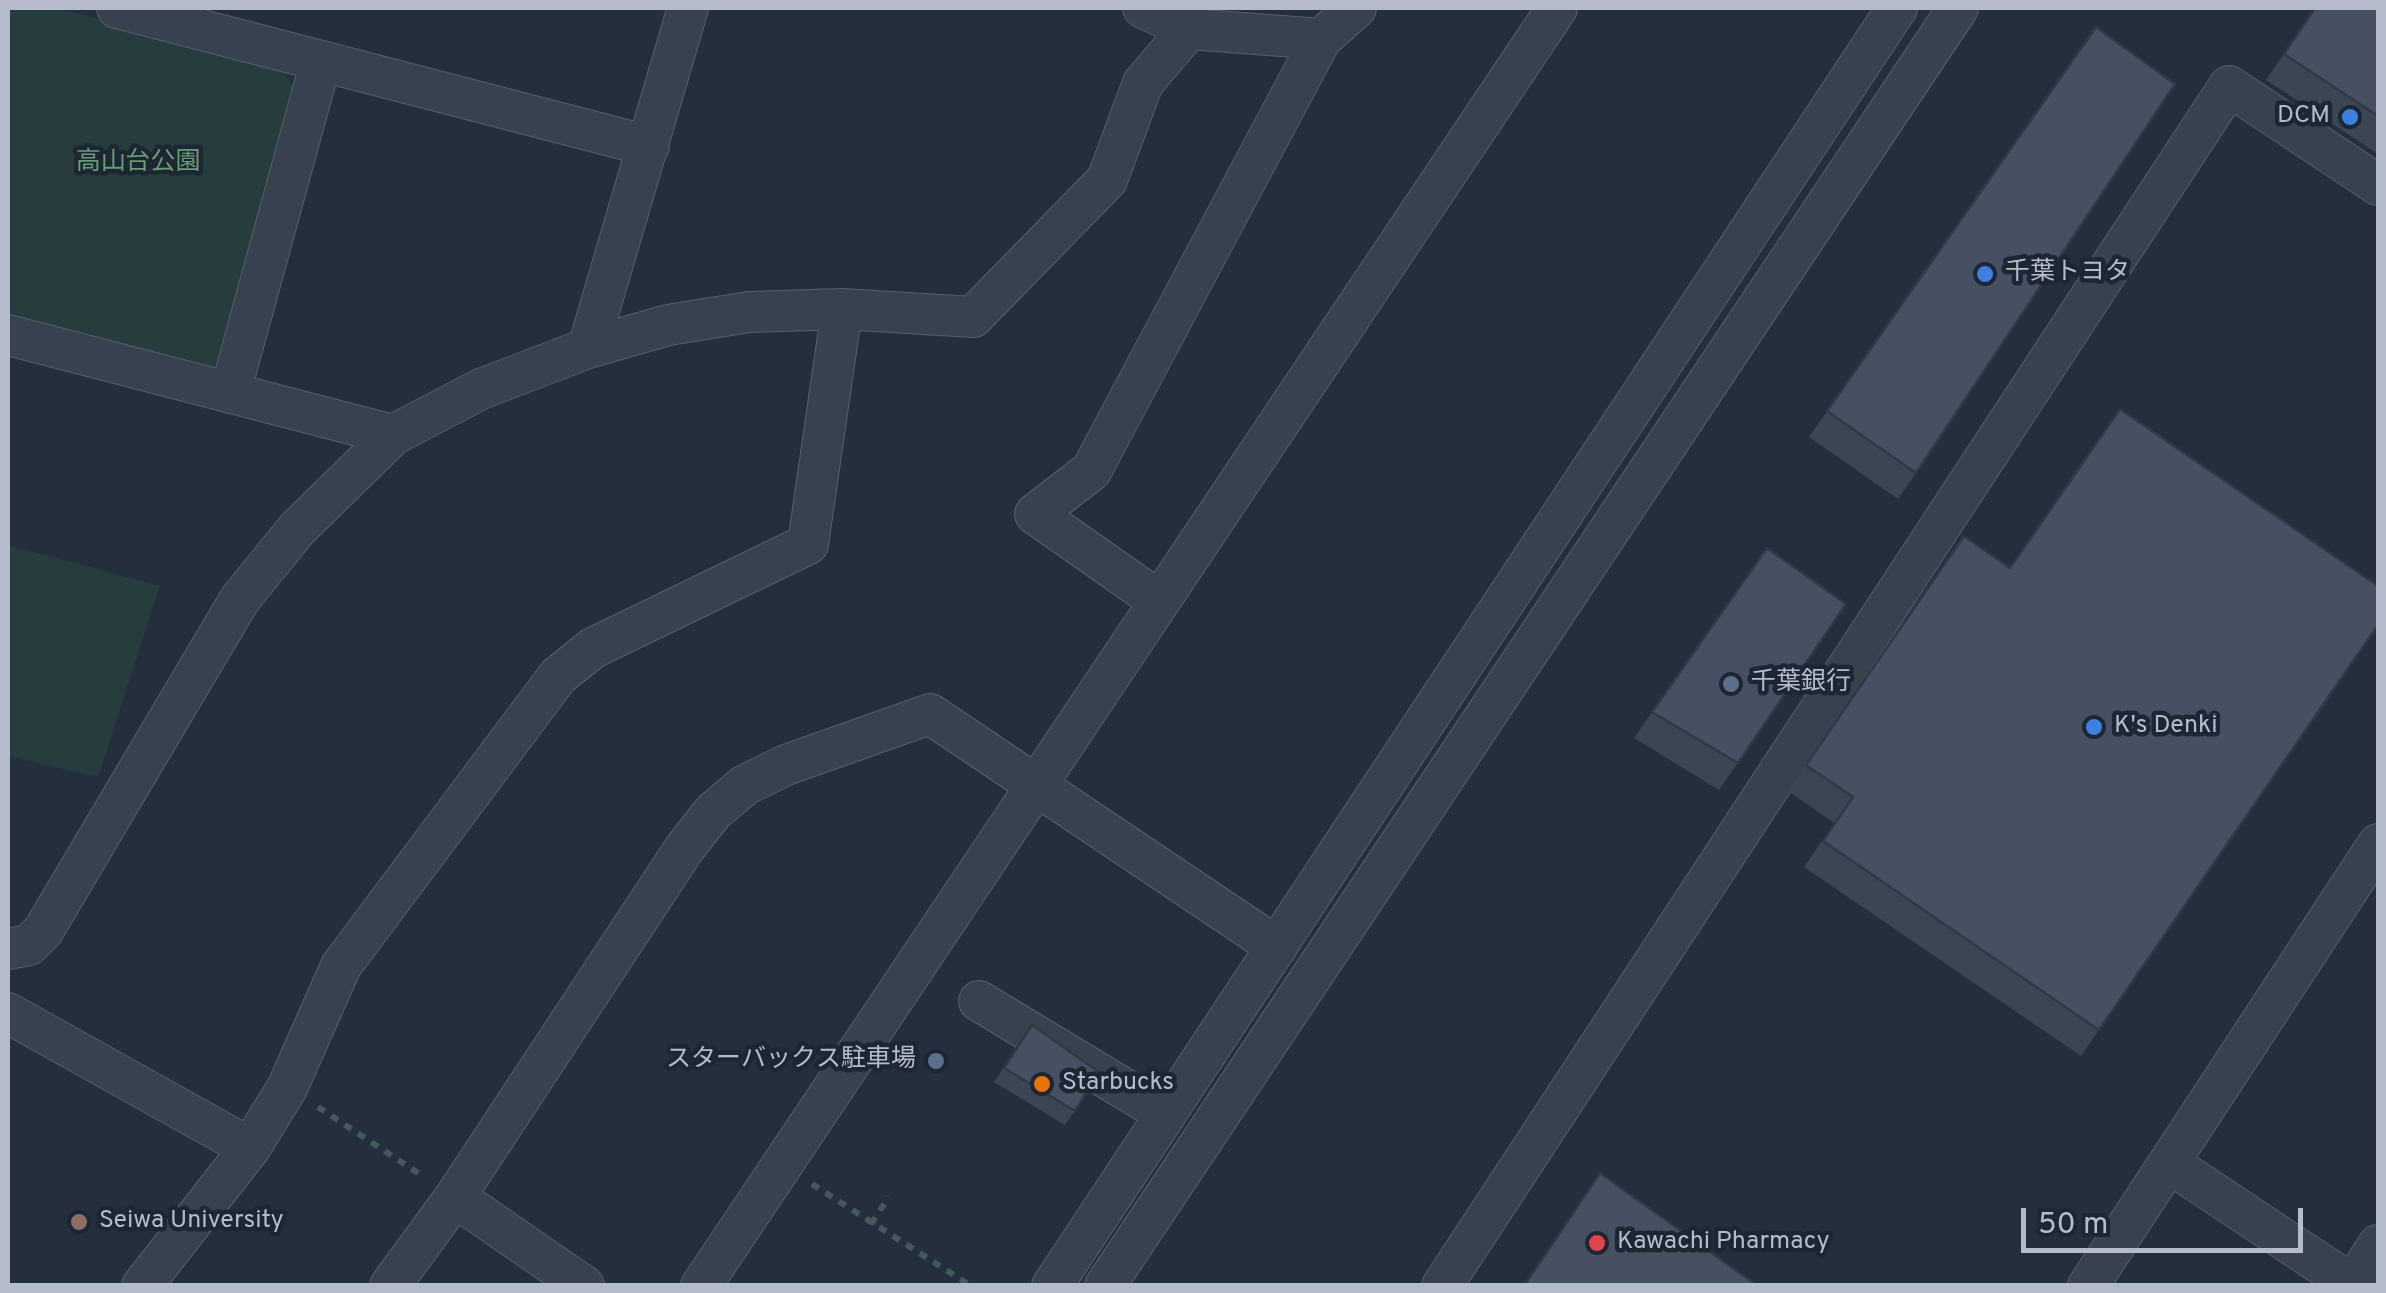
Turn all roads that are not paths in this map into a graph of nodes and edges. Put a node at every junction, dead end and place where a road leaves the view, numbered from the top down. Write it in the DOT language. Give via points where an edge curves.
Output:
graph roads {
  1 [pos="117,8"];
  2 [pos="688,8"];
  3 [pos="1143,8"];
  4 [pos="1356,8"];
  5 [pos="1557,8"];
  6 [pos="1898,8"];
  7 [pos="1958,8"];
  8 [pos="1189,29"];
  9 [pos="1321,39"];
  10 [pos="321,60"];
  11 [pos="649,146"];
  12 [pos="2378,185"];
  13 [pos="842,309"];
  14 [pos="8,335"];
  15 [pos="588,348"];
  16 [pos="230,393"];
  17 [pos="393,435"];
  18 [pos="1159,601"];
  19 [pos="1038,784"];
  20 [pos="2378,844"];
  21 [pos="1277,947"];
  22 [pos="9,954"];
  23 [pos="980,1001"];
  24 [pos="8,1013"];
  25 [pos="1166,1114"];
  26 [pos="250,1148"];
  27 [pos="2169,1163"];
  28 [pos="454,1197"];
  29 [pos="2378,1246"];
  30 [pos="2101,1281"];
  31 [pos="2354,1285"];
  32 [pos="142,1286"];
  33 [pos="390,1286"];
  34 [pos="584,1286"];
  35 [pos="701,1286"];
  36 [pos="1052,1286"];
  37 [pos="1105,1286"];
  38 [pos="1442,1286"];
  1 -- 10 [label="street"];
  2 -- 11 [label="street"];
  3 -- 8 [label="street"];
  4 -- 9 [label="street"];
  5 -- 18 [label="street"];
  6 -- 21 [label="street"];
  7 -- 37 [label="street"];
  8 -- 9 [label="street"];
  8 -- 13 [label="street" via="1144,83 1106,180 973,317"];
  9 -- 18 [label="street" via="1109,442 1091,470 1035,514"];
  10 -- 11 [label="street"];
  10 -- 16 [label="street"];
  11 -- 15 [label="street"];
  12 -- 38 [label="street" via="2229,86"];
  13 -- 15 [label="street" via="749,312"];
  13 -- 26 [label="street" via="808,544 594,648 558,676 341,966 287,1088"];
  14 -- 16 [label="street"];
  15 -- 17 [label="street" via="481,389"];
  16 -- 17 [label="street"];
  17 -- 22 [label="street" via="297,530 240,600 44,931"];
  18 -- 19 [label="street"];
  19 -- 21 [label="street"];
  19 -- 28 [label="street" via="930,714 745,785 684,848"];
  19 -- 35 [label="street"];
  20 -- 27 [label="street"];
  21 -- 25 [label="street"];
  23 -- 25 [label="street"];
  24 -- 26 [label="street"];
  25 -- 36 [label="street"];
  26 -- 32 [label="street"];
  27 -- 30 [label="street"];
  27 -- 31 [label="street"];
  28 -- 33 [label="street"];
  28 -- 34 [label="street"];
  29 -- 31 [label="street"];
}
